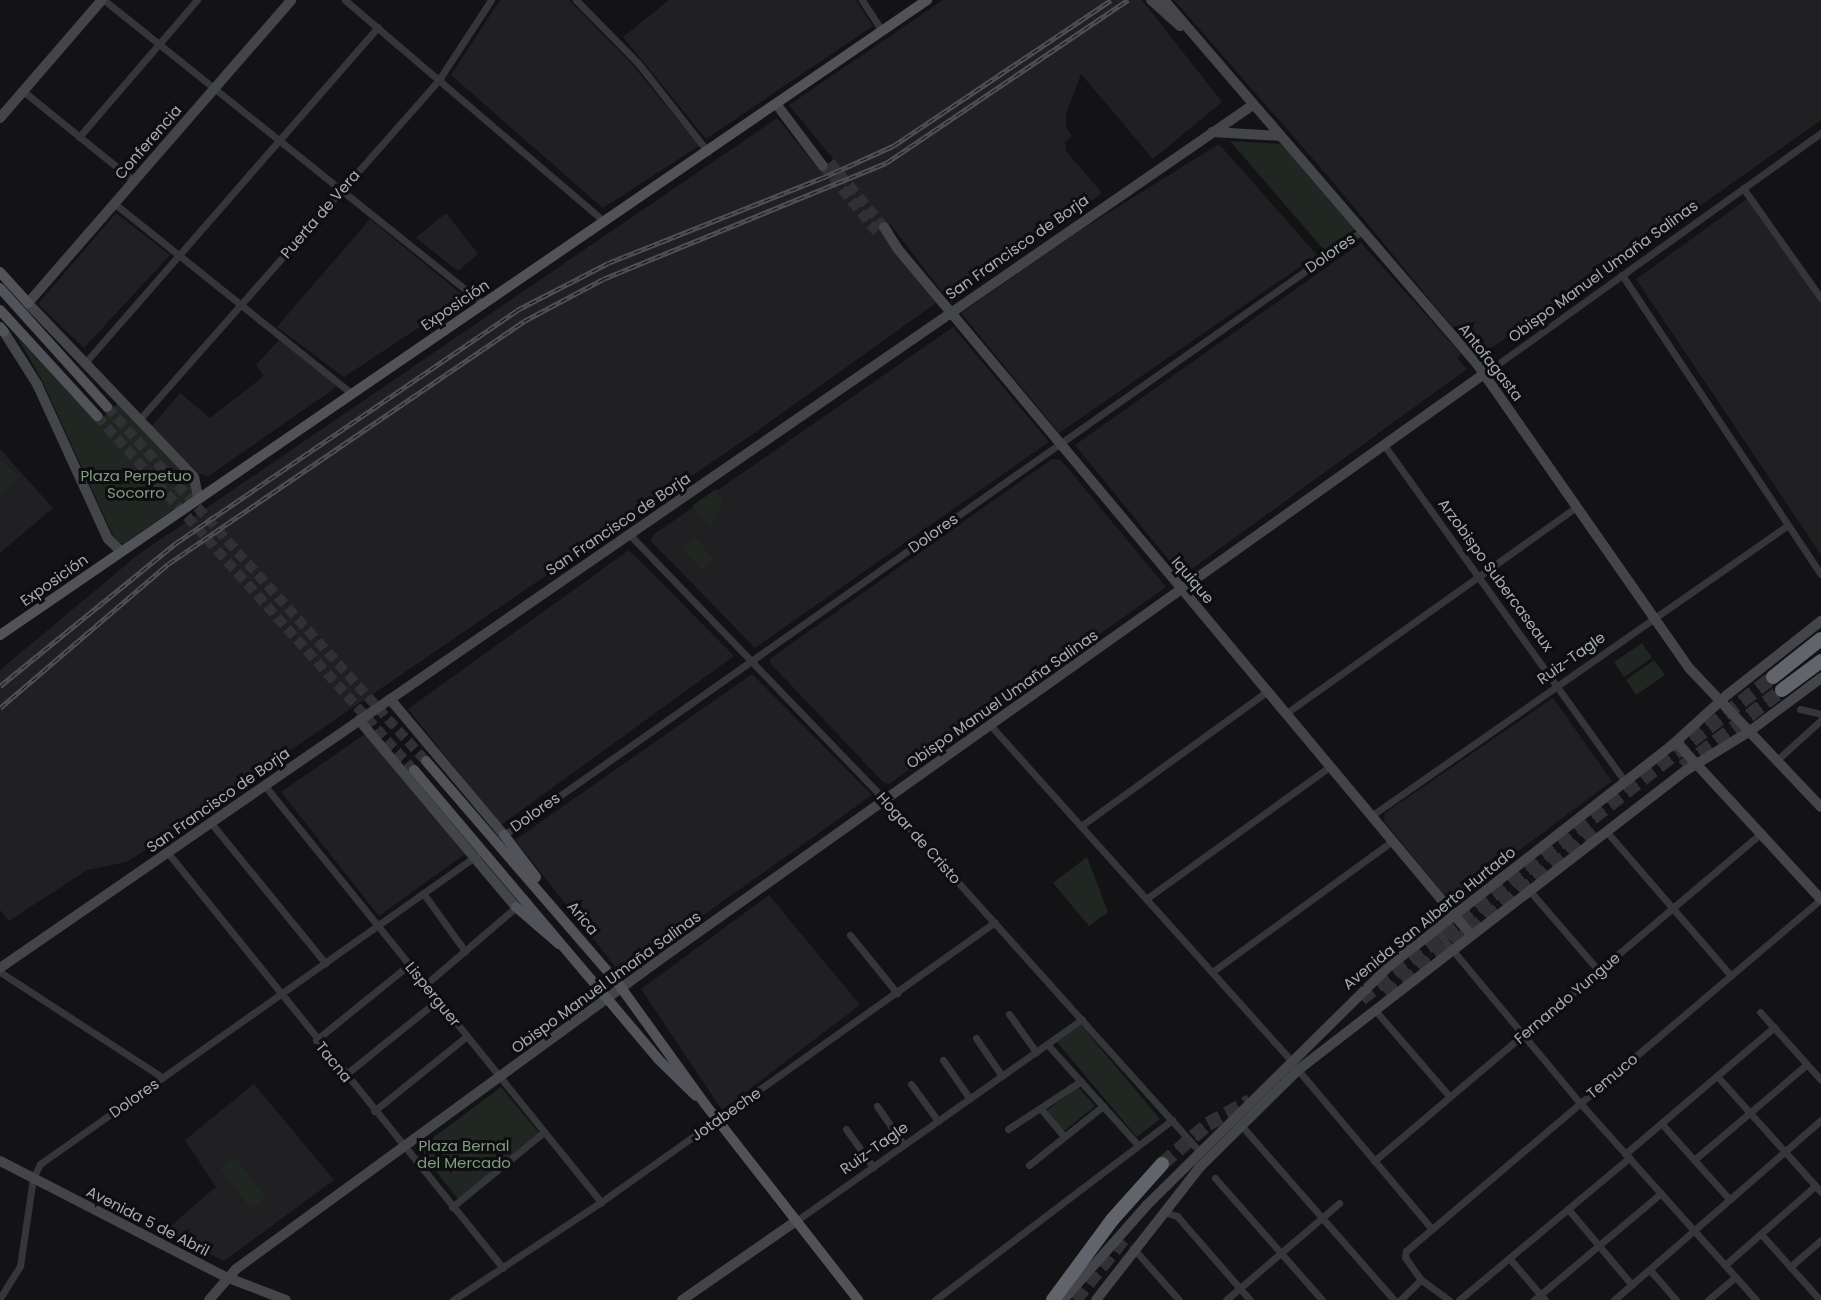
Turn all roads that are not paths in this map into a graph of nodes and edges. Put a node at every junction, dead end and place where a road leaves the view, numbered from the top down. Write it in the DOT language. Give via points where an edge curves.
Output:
graph roads {
  1 [pos="103,0"];
  2 [pos="197,0"];
  3 [pos="291,0"];
  4 [pos="345,0"];
  5 [pos="491,0"];
  6 [pos="576,0"];
  7 [pos="862,0"];
  8 [pos="927,0"];
  9 [pos="1151,0"];
  10 [pos="1164,0"];
  11 [pos="378,27"];
  12 [pos="1185,29"];
  13 [pos="882,31"];
  14 [pos="159,44"];
  15 [pos="440,78"];
  16 [pos="215,88"];
  17 [pos="23,91"];
  18 [pos="777,105"];
  19 [pos="1254,105"];
  20 [pos="1,114"];
  21 [pos="1212,132"];
  22 [pos="1821,133"];
  23 [pos="1281,136"];
  24 [pos="79,137"];
  25 [pos="279,140"];
  26 [pos="708,152"];
  27 [pos="826,164"];
  28 [pos="134,181"];
  29 [pos="1743,188"];
  30 [pos="342,190"];
  31 [pos="115,204"];
  32 [pos="604,221"];
  33 [pos="881,229"];
  34 [pos="1362,231"];
  35 [pos="179,255"];
  36 [pos="0,272"];
  37 [pos="1622,275"];
  38 [pos="0,288"];
  39 [pos="1821,298"];
  40 [pos="28,303"];
  41 [pos="241,304"];
  42 [pos="484,304"];
  43 [pos="0,310"];
  44 [pos="951,312"];
  45 [pos="1,332"];
  46 [pos="84,363"];
  47 [pos="1484,374"];
  48 [pos="351,393"];
  49 [pos="107,406"];
  50 [pos="97,416"];
  51 [pos="139,420"];
  52 [pos="1060,443"];
  53 [pos="1384,445"];
  54 [pos="198,497"];
  55 [pos="1576,507"];
  56 [pos="1788,525"];
  57 [pos="629,534"];
  58 [pos="121,551"];
  59 [pos="1821,574"];
  60 [pos="1478,576"];
  61 [pos="1181,590"];
  62 [pos="1654,618"];
  63 [pos="1821,621"];
  64 [pos="0,635"];
  65 [pos="1821,639"];
  66 [pos="751,660"];
  67 [pos="1821,661"];
  68 [pos="1773,677"];
  69 [pos="1821,678"];
  70 [pos="1704,685"];
  71 [pos="1557,686"];
  72 [pos="1782,690"];
  73 [pos="1266,692"];
  74 [pos="390,699"];
  75 [pos="1720,700"];
  76 [pos="1800,709"];
  77 [pos="1709,711"];
  78 [pos="1285,714"];
  79 [pos="1821,714"];
  80 [pos="359,720"];
  81 [pos="1821,720"];
  82 [pos="991,726"];
  83 [pos="1750,731"];
  84 [pos="1676,742"];
  85 [pos="1777,760"];
  86 [pos="426,761"];
  87 [pos="1693,765"];
  88 [pos="1329,767"];
  89 [pos="414,770"];
  90 [pos="1625,782"];
  91 [pos="265,786"];
  92 [pos="885,801"];
  93 [pos="1821,806"];
  94 [pos="1371,816"];
  95 [pos="211,823"];
  96 [pos="1081,826"];
  97 [pos="1606,831"];
  98 [pos="504,835"];
  99 [pos="1759,835"];
  100 [pos="1392,841"];
  101 [pos="168,853"];
  102 [pos="476,856"];
  103 [pos="1529,890"];
  104 [pos="423,893"];
  105 [pos="1146,899"];
  106 [pos="1821,899"];
  107 [pos="516,908"];
  108 [pos="1673,908"];
  109 [pos="1453,914"];
  110 [pos="565,920"];
  111 [pos="995,922"];
  112 [pos="378,925"];
  113 [pos="1435,929"];
  114 [pos="850,935"];
  115 [pos="1471,935"];
  116 [pos="1452,949"];
  117 [pos="465,951"];
  118 [pos="570,951"];
  119 [pos="325,963"];
  120 [pos="410,964"];
  121 [pos="0,970"];
  122 [pos="1599,971"];
  123 [pos="1212,972"];
  124 [pos="1731,976"];
  125 [pos="426,984"];
  126 [pos="622,988"];
  127 [pos="897,993"];
  128 [pos="280,994"];
  129 [pos="609,998"];
  130 [pos="438,1000"];
  131 [pos="1374,1009"];
  132 [pos="1760,1012"];
  133 [pos="1009,1014"];
  134 [pos="1082,1019"];
  135 [pos="1774,1027"];
  136 [pos="1523,1035"];
  137 [pos="467,1036"];
  138 [pos="976,1038"];
  139 [pos="316,1040"];
  140 [pos="1047,1044"];
  141 [pos="1036,1052"];
  142 [pos="943,1060"];
  143 [pos="1291,1060"];
  144 [pos="1807,1064"];
  145 [pos="1298,1070"];
  146 [pos="345,1075"];
  147 [pos="1002,1076"];
  148 [pos="1717,1076"];
  149 [pos="500,1077"];
  150 [pos="163,1078"];
  151 [pos="1821,1080"];
  152 [pos="1081,1081"];
  153 [pos="911,1084"];
  154 [pos="1450,1097"];
  155 [pos="970,1099"];
  156 [pos="1580,1103"];
  157 [pos="705,1104"];
  158 [pos="878,1106"];
  159 [pos="1103,1106"];
  160 [pos="1041,1109"];
  161 [pos="374,1111"];
  162 [pos="1750,1112"];
  163 [pos="1172,1120"];
  164 [pos="1821,1120"];
  165 [pos="718,1121"];
  166 [pos="938,1121"];
  167 [pos="1662,1123"];
  168 [pos="1240,1124"];
  169 [pos="846,1129"];
  170 [pos="1008,1129"];
  171 [pos="544,1132"];
  172 [pos="1064,1136"];
  173 [pos="904,1145"];
  174 [pos="1138,1145"];
  175 [pos="403,1148"];
  176 [pos="1199,1151"];
  177 [pos="1785,1152"];
  178 [pos="1627,1156"];
  179 [pos="1694,1160"];
  180 [pos="0,1161"];
  181 [pos="1374,1161"];
  182 [pos="1162,1164"];
  183 [pos="1029,1165"];
  184 [pos="873,1167"];
  185 [pos="33,1178"];
  186 [pos="1215,1178"];
  187 [pos="1815,1186"];
  188 [pos="1821,1192"];
  189 [pos="1661,1193"];
  190 [pos="1730,1200"];
  191 [pos="601,1202"];
  192 [pos="1339,1203"];
  193 [pos="452,1207"];
  194 [pos="1568,1209"];
  195 [pos="1162,1212"];
  196 [pos="1322,1218"];
  197 [pos="796,1221"];
  198 [pos="1432,1229"];
  199 [pos="1695,1231"];
  200 [pos="1761,1234"];
  201 [pos="1821,1240"];
  202 [pos="1599,1245"];
  203 [pos="1133,1248"];
  204 [pos="1281,1253"];
  205 [pos="1509,1258"];
  206 [pos="1725,1266"];
  207 [pos="1790,1267"];
  208 [pos="503,1268"];
  209 [pos="1650,1270"];
  210 [pos="1735,1276"];
  211 [pos="226,1277"];
  212 [pos="1421,1281"];
  213 [pos="1632,1285"];
  214 [pos="1240,1288"];
  215 [pos="0,1298"];
  216 [pos="1101,1298"];
  217 [pos="1540,1298"];
  218 [pos="1820,1299"];
  219 [pos="209,1300"];
  220 [pos="286,1300"];
  221 [pos="453,1300"];
  222 [pos="682,1300"];
  223 [pos="858,1300"];
  224 [pos="935,1300"];
  225 [pos="1053,1300"];
  226 [pos="1063,1300"];
  227 [pos="1179,1300"];
  228 [pos="1226,1300"];
  229 [pos="1250,1300"];
  230 [pos="1322,1300"];
  231 [pos="1394,1300"];
  232 [pos="1400,1300"];
  233 [pos="1449,1300"];
  234 [pos="1459,1300"];
  235 [pos="1614,1300"];
  236 [pos="1676,1300"];
  237 [pos="1708,1300"];
  238 [pos="1756,1300"];
  1 -- 14 [label="street"];
  1 -- 17 [label="street"];
  2 -- 14 [label="street"];
  3 -- 16 [label="street, Conferencia"];
  4 -- 11 [label="street"];
  5 -- 15 [label="street, Puerta de Vera"];
  6 -- 26 [label="street" via="638,63"];
  7 -- 13 [label="street"];
  8 -- 13 [label="main road, Exposición"];
  9 -- 12 [label="street, Antofagasta" via="1166,17"];
  10 -- 12 [label="street, Antofagasta"];
  11 -- 15 [label="street"];
  11 -- 25 [label="street"];
  12 -- 19 [label="street, Antofagasta"];
  13 -- 18 [label="main road, Exposición"];
  14 -- 16 [label="street"];
  14 -- 24 [label="street"];
  15 -- 30 [label="street, Puerta de Vera"];
  15 -- 32 [label="street"];
  16 -- 25 [label="street"];
  16 -- 28 [label="street, Conferencia"];
  17 -- 20 [label="street"];
  17 -- 24 [label="street"];
  18 -- 26 [label="main road, Exposición"];
  18 -- 27 [label="street"];
  19 -- 21 [label="street, San Francisco de Borja"];
  19 -- 23 [label="street, Antofagasta"];
  21 -- 23 [label="street"];
  21 -- 44 [label="street, San Francisco de Borja"];
  22 -- 29 [label="street, Obispo Manuel Umaña Salinas"];
  23 -- 34 [label="street, Antofagasta"];
  24 -- 28 [label="street"];
  25 -- 30 [label="street"];
  25 -- 35 [label="street"];
  26 -- 32 [label="main road, Exposición"];
  28 -- 31 [label="street, Conferencia"];
  29 -- 37 [label="street, Obispo Manuel Umaña Salinas"];
  29 -- 39 [label="street"];
  30 -- 41 [label="street, Puerta de Vera"];
  30 -- 42 [label="street"];
  31 -- 35 [label="street"];
  31 -- 40 [label="street, Conferencia"];
  32 -- 42 [label="main road, Exposición"];
  33 -- 44 [label="street, Iquique"];
  34 -- 47 [label="street, Antofagasta"];
  34 -- 52 [label="street, Dolores"];
  35 -- 41 [label="street"];
  35 -- 46 [label="street"];
  36 -- 40 [label="main road"];
  37 -- 47 [label="street, Obispo Manuel Umaña Salinas"];
  37 -- 56 [label="street"];
  38 -- 49 [label="main road"];
  40 -- 46 [label="street"];
  41 -- 48 [label="street"];
  41 -- 51 [label="street, Puerta de Vera"];
  42 -- 48 [label="main road, Exposición"];
  43 -- 50 [label="main road"];
  44 -- 52 [label="street, Iquique"];
  44 -- 57 [label="street, San Francisco de Borja"];
  45 -- 58 [label="street" via="38,384 108,538"];
  46 -- 51 [label="street"];
  47 -- 53 [label="street, Obispo Manuel Umaña Salinas"];
  47 -- 55 [label="street, Antofagasta"];
  48 -- 54 [label="main road, Exposición"];
  51 -- 54 [label="street" via="194,477"];
  52 -- 61 [label="street, Iquique"];
  52 -- 66 [label="street, Dolores"];
  53 -- 60 [label="street, Arzobispo Subercaseaux"];
  53 -- 61 [label="street, Obispo Manuel Umaña Salinas"];
  54 -- 58 [label="main road, Exposición"];
  55 -- 60 [label="street"];
  55 -- 62 [label="street, Antofagasta"];
  56 -- 59 [label="street"];
  56 -- 62 [label="street, Ruiz-Tagle"];
  57 -- 66 [label="street, Hogar de Cristo"];
  57 -- 74 [label="street, San Francisco de Borja"];
  58 -- 64 [label="main road, Exposición"];
  60 -- 71 [label="street, Arzobispo Subercaseaux"];
  60 -- 78 [label="street"];
  61 -- 73 [label="street, Iquique"];
  61 -- 82 [label="street, Obispo Manuel Umaña Salinas"];
  62 -- 70 [label="street, Antofagasta"];
  62 -- 71 [label="street, Ruiz-Tagle"];
  63 -- 75 [label="street, Avenida San Alberto Hurtado"];
  65 -- 68 [label="highway"];
  66 -- 92 [label="street, Hogar de Cristo"];
  66 -- 98 [label="street, Dolores"];
  67 -- 72 [label="highway"];
  69 -- 83 [label="street"];
  70 -- 75 [label="street, Antofagasta"];
  70 -- 77 [label="street"];
  71 -- 90 [label="street, Arzobispo Subercaseaux"];
  71 -- 94 [label="street, Ruiz-Tagle"];
  73 -- 78 [label="street, Iquique"];
  73 -- 96 [label="street"];
  74 -- 80 [label="street, San Francisco de Borja"];
  74 -- 98 [label="street"];
  75 -- 77 [label="street, Avenida San Alberto Hurtado"];
  75 -- 83 [label="street, Antofagasta"];
  76 -- 79 [label="street"];
  77 -- 84 [label="street, Avenida San Alberto Hurtado"];
  78 -- 88 [label="street, Iquique"];
  80 -- 91 [label="street, San Francisco de Borja"];
  80 -- 102 [label="street"];
  81 -- 85 [label="street"];
  82 -- 92 [label="street, Obispo Manuel Umaña Salinas"];
  82 -- 96 [label="street"];
  83 -- 85 [label="street, Antofagasta"];
  83 -- 87 [label="street"];
  84 -- 87 [label="street"];
  84 -- 90 [label="street, Avenida San Alberto Hurtado"];
  85 -- 93 [label="street, Antofagasta"];
  86 -- 110 [label="main road, Arica"];
  87 -- 97 [label="street"];
  87 -- 99 [label="street"];
  88 -- 94 [label="street, Iquique"];
  88 -- 105 [label="street"];
  89 -- 118 [label="main road, Arica"];
  90 -- 109 [label="street, Avenida San Alberto Hurtado"];
  91 -- 95 [label="street, San Francisco de Borja"];
  91 -- 112 [label="street, Lisperguer"];
  92 -- 111 [label="street, Hogar de Cristo"];
  92 -- 126 [label="street, Obispo Manuel Umaña Salinas"];
  94 -- 100 [label="street, Iquique"];
  95 -- 101 [label="street, San Francisco de Borja"];
  95 -- 119 [label="street"];
  96 -- 105 [label="street"];
  97 -- 103 [label="street"];
  97 -- 108 [label="street"];
  98 -- 110 [label="main road"];
  99 -- 106 [label="street"];
  99 -- 108 [label="street, Fernando Yungue"];
  100 -- 109 [label="street, Iquique"];
  100 -- 123 [label="street"];
  101 -- 121 [label="street, San Francisco de Borja"];
  101 -- 128 [label="street, Tacna"];
  102 -- 104 [label="street, Dolores"];
  102 -- 107 [label="street"];
  103 -- 115 [label="street"];
  103 -- 122 [label="street"];
  104 -- 112 [label="street, Dolores"];
  104 -- 117 [label="street"];
  105 -- 123 [label="street"];
  106 -- 124 [label="street, Temuco"];
  107 -- 117 [label="street"];
  107 -- 118 [label="main road"];
  108 -- 122 [label="street, Fernando Yungue"];
  108 -- 124 [label="street"];
  109 -- 113 [label="street, Avenida San Alberto Hurtado"];
  109 -- 115 [label="street, Iquique"];
  110 -- 126 [label="main road, Arica"];
  111 -- 127 [label="street, Jotabeche"];
  111 -- 134 [label="street, Hogar de Cristo"];
  112 -- 119 [label="street, Dolores"];
  112 -- 120 [label="street, Lisperguer"];
  113 -- 116 [label="street"];
  113 -- 143 [label="street, Avenida San Alberto Hurtado" via="1363,990"];
  114 -- 127 [label="street"];
  115 -- 116 [label="street"];
  116 -- 131 [label="street"];
  116 -- 136 [label="street"];
  117 -- 125 [label="street"];
  118 -- 129 [label="main road, Arica"];
  119 -- 128 [label="street, Dolores"];
  120 -- 125 [label="street, Lisperguer"];
  120 -- 139 [label="street"];
  121 -- 150 [label="street"];
  122 -- 136 [label="street, Fernando Yungue"];
  123 -- 143 [label="street"];
  124 -- 156 [label="street, Temuco"];
  125 -- 130 [label="street, Lisperguer"];
  126 -- 129 [label="street, Obispo Manuel Umaña Salinas"];
  126 -- 157 [label="main road, Arica"];
  127 -- 165 [label="street, Jotabeche"];
  128 -- 139 [label="street, Tacna"];
  128 -- 150 [label="street, Dolores"];
  129 -- 149 [label="street, Obispo Manuel Umaña Salinas"];
  129 -- 157 [label="main road, Arica" via="658,1059"];
  130 -- 137 [label="street, Lisperguer"];
  130 -- 146 [label="street"];
  131 -- 145 [label="street"];
  131 -- 154 [label="street"];
  132 -- 135 [label="street"];
  133 -- 141 [label="street"];
  134 -- 140 [label="street, Ruiz-Tagle"];
  134 -- 163 [label="street, Hogar de Cristo"];
  135 -- 144 [label="street"];
  135 -- 148 [label="street"];
  136 -- 154 [label="street, Fernando Yungue"];
  136 -- 156 [label="street"];
  137 -- 149 [label="street, Lisperguer"];
  137 -- 161 [label="street"];
  138 -- 147 [label="street"];
  139 -- 146 [label="street, Tacna"];
  140 -- 141 [label="street, Ruiz-Tagle"];
  140 -- 152 [label="street"];
  141 -- 147 [label="street, Ruiz-Tagle"];
  142 -- 155 [label="street"];
  143 -- 176 [label="street, Avenida San Alberto Hurtado"];
  144 -- 151 [label="street"];
  144 -- 162 [label="street"];
  145 -- 168 [label="street"];
  145 -- 181 [label="street"];
  146 -- 161 [label="street, Tacna"];
  147 -- 155 [label="street, Ruiz-Tagle"];
  148 -- 162 [label="street"];
  148 -- 167 [label="street"];
  149 -- 171 [label="street, Lisperguer"];
  149 -- 175 [label="street, Obispo Manuel Umaña Salinas"];
  150 -- 185 [label="street, Dolores" via="44,1161"];
  152 -- 159 [label="street"];
  152 -- 160 [label="street"];
  153 -- 166 [label="street"];
  154 -- 181 [label="street, Fernando Yungue"];
  155 -- 166 [label="street, Ruiz-Tagle"];
  156 -- 178 [label="street"];
  156 -- 198 [label="street, Temuco"];
  157 -- 165 [label="main road, Arica"];
  158 -- 173 [label="street"];
  159 -- 172 [label="street"];
  159 -- 174 [label="street"];
  160 -- 170 [label="street"];
  160 -- 172 [label="street"];
  161 -- 175 [label="street, Tacna"];
  162 -- 177 [label="street"];
  162 -- 179 [label="street"];
  163 -- 174 [label="street"];
  163 -- 176 [label="street, Hogar de Cristo"];
  164 -- 177 [label="street"];
  165 -- 191 [label="street, Jotabeche"];
  165 -- 197 [label="main road, Arica"];
  166 -- 173 [label="street, Ruiz-Tagle"];
  167 -- 178 [label="street"];
  167 -- 179 [label="street"];
  168 -- 195 [label="street"];
  168 -- 196 [label="street"];
  169 -- 184 [label="street"];
  171 -- 191 [label="street, Lisperguer"];
  171 -- 193 [label="street"];
  172 -- 183 [label="street"];
  173 -- 184 [label="street, Ruiz-Tagle"];
  174 -- 224 [label="street"];
  175 -- 193 [label="street, Tacna"];
  175 -- 211 [label="street, Obispo Manuel Umaña Salinas"];
  176 -- 226 [label="street, Avenida San Alberto Hurtado"];
  177 -- 187 [label="street"];
  177 -- 190 [label="street"];
  178 -- 189 [label="street"];
  178 -- 194 [label="street"];
  179 -- 190 [label="street"];
  180 -- 185 [label="street, Avenida 5 de Abril"];
  181 -- 198 [label="street"];
  182 -- 225 [label="highway" via="1112,1220"];
  184 -- 197 [label="street, Ruiz-Tagle"];
  185 -- 211 [label="street, Avenida 5 de Abril"];
  185 -- 215 [label="street" via="20,1266"];
  186 -- 204 [label="street"];
  187 -- 188 [label="street"];
  187 -- 200 [label="street"];
  189 -- 199 [label="street"];
  189 -- 202 [label="street"];
  190 -- 199 [label="street"];
  191 -- 208 [label="street, Jotabeche"];
  192 -- 196 [label="street"];
  193 -- 208 [label="street, Tacna"];
  194 -- 202 [label="street"];
  194 -- 205 [label="street"];
  195 -- 203 [label="street"];
  195 -- 214 [label="street" via="1177,1216"];
  196 -- 204 [label="street"];
  196 -- 231 [label="street"];
  197 -- 222 [label="street, Ruiz-Tagle"];
  197 -- 223 [label="main road, Arica"];
  198 -- 212 [label="street, Temuco" via="1405,1255"];
  199 -- 206 [label="street"];
  199 -- 209 [label="street"];
  200 -- 206 [label="street"];
  200 -- 207 [label="street"];
  201 -- 207 [label="street"];
  202 -- 213 [label="street"];
  202 -- 217 [label="street"];
  203 -- 216 [label="street"];
  203 -- 227 [label="street"];
  204 -- 214 [label="street"];
  204 -- 230 [label="street"];
  205 -- 217 [label="street"];
  205 -- 234 [label="street"];
  206 -- 210 [label="street"];
  207 -- 218 [label="street"];
  208 -- 221 [label="street, Jotabeche"];
  209 -- 213 [label="street"];
  209 -- 236 [label="street"];
  210 -- 237 [label="street"];
  210 -- 238 [label="street"];
  211 -- 219 [label="street, Obispo Manuel Umaña Salinas"];
  211 -- 220 [label="street, Avenida 5 de Abril"];
  212 -- 232 [label="street"];
  212 -- 233 [label="street"];
  213 -- 235 [label="street"];
  214 -- 228 [label="street"];
  214 -- 229 [label="street"];
}
